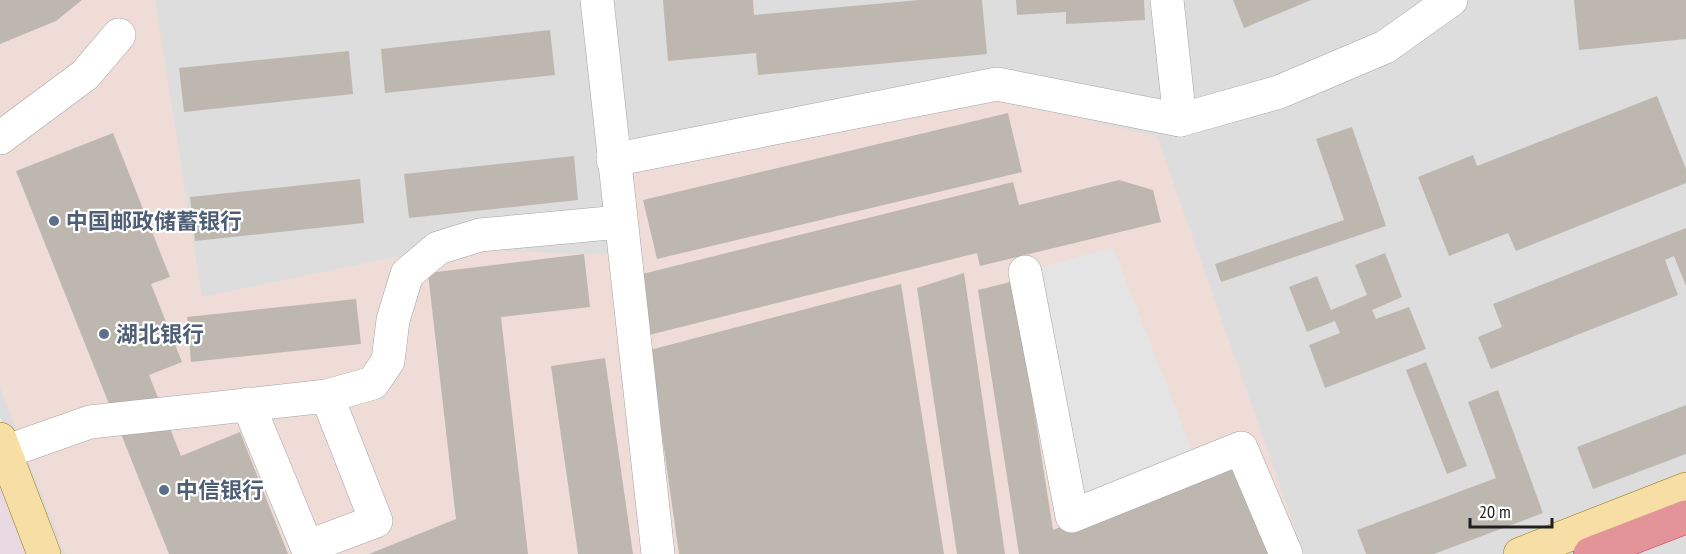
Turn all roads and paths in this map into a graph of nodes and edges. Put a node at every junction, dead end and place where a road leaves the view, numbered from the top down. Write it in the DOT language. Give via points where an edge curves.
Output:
graph roads {
  1 [pos="597,0"];
  2 [pos="1167,0"];
  3 [pos="1451,0"];
  4 [pos="119,34"];
  5 [pos="1180,120"];
  6 [pos="0,138"];
  7 [pos="613,159"];
  8 [pos="620,222"];
  9 [pos="1025,272"];
  10 [pos="327,396"];
  11 [pos="248,404"];
  12 [pos="3,446"];
  13 [pos="1686,489"];
  14 [pos="1686,517"];
  15 [pos="44,554"];
  16 [pos="658,554"];
  17 [pos="1286,554"];
  18 [pos="1520,554"];
  19 [pos="1590,554"];
  1 -- 7 [label="street"];
  2 -- 5 [label="street"];
  3 -- 5 [label="street" via="1385,47 1279,92"];
  4 -- 6 [label="street" via="85,75"];
  5 -- 7 [label="street" via="997,84"];
  7 -- 8 [label="street"];
  8 -- 10 [label="street" via="480,235 438,248 407,274 393,320 388,361 373,383"];
  8 -- 16 [label="street"];
  9 -- 17 [label="street" via="1072,516 1241,448"];
  10 -- 11 [label="street"];
  10 -- 11 [label="street" via="376,521 307,547"];
  11 -- 12 [label="street" via="90,422"];
  12 -- 15 [label="main road"];
  13 -- 18 [label="main road"];
  14 -- 19 [label="highway"];
}
